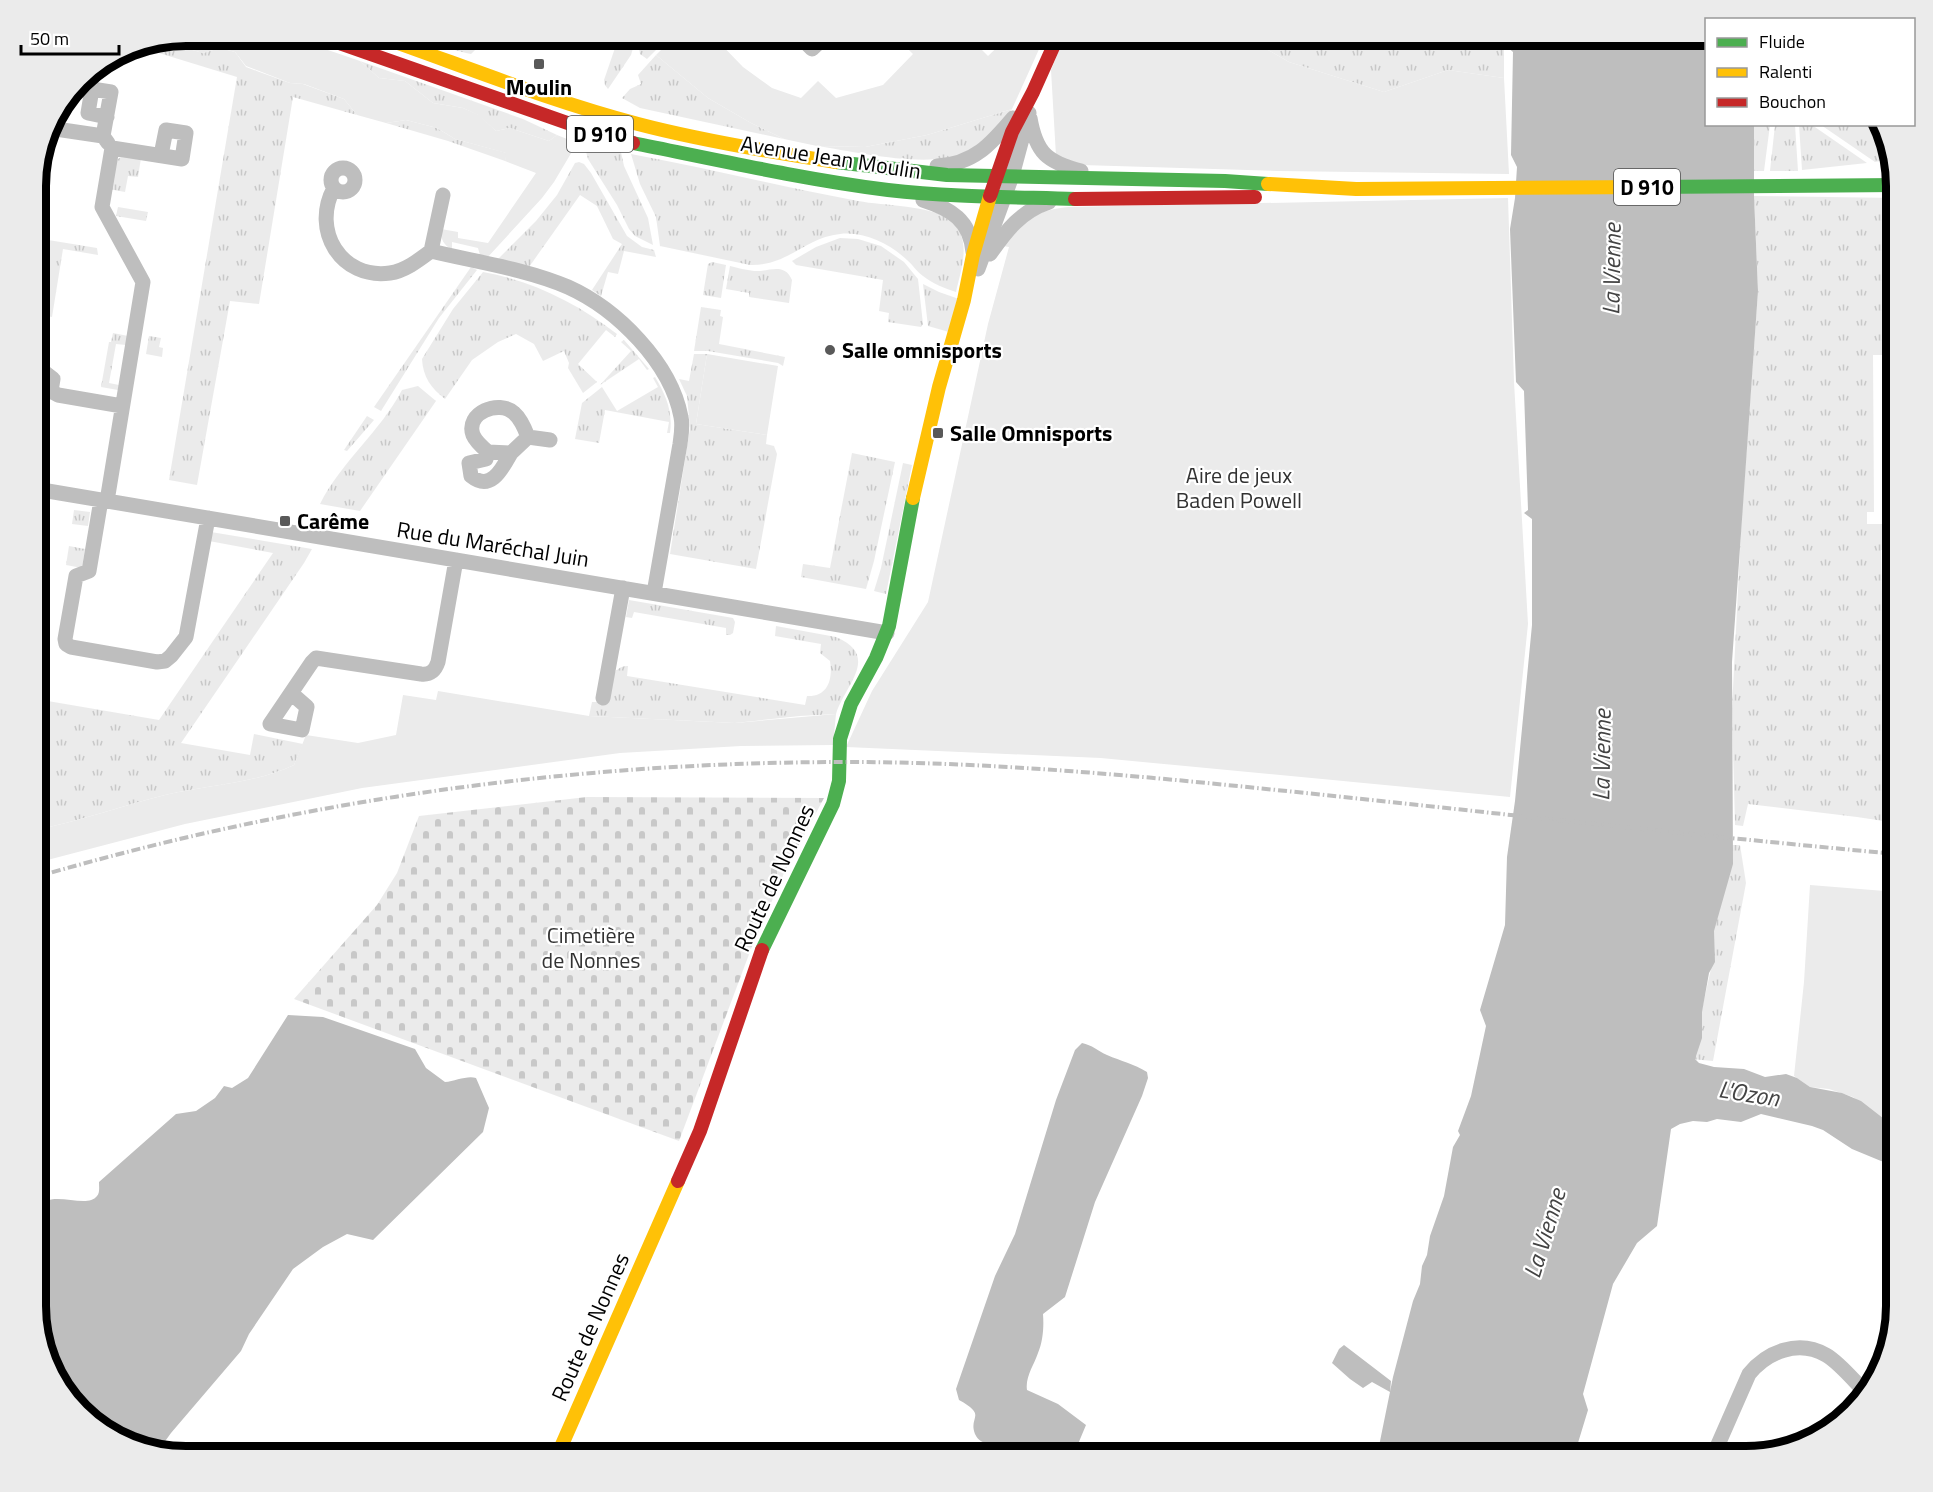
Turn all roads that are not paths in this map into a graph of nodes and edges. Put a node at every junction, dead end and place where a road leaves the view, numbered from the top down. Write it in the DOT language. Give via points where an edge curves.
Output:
graph roads {
  1 [pos="1053,46"];
  2 [pos="350,47"];
  3 [pos="409,47"];
  4 [pos="1033,92"];
  5 [pos="1029,113"];
  6 [pos="106,117"];
  7 [pos="58,130"];
  8 [pos="107,142"];
  9 [pos="161,155"];
  10 [pos="863,166"];
  11 [pos="996,176"];
  12 [pos="1012,176"];
  13 [pos="1113,180"];
  14 [pos="1886,185"];
  15 [pos="334,188"];
  16 [pos="1356,189"];
  17 [pos="891,190"];
  18 [pos="442,195"];
  19 [pos="998,197"];
  20 [pos="1062,198"];
  21 [pos="431,251"];
  22 [pos="973,255"];
  23 [pos="978,271"];
  24 [pos="964,300"];
  25 [pos="47,374"];
  26 [pos="47,388"];
  27 [pos="47,393"];
  28 [pos="122,406"];
  29 [pos="472,433"];
  30 [pos="528,437"];
  31 [pos="550,440"];
  32 [pos="511,453"];
  33 [pos="487,456"];
  34 [pos="469,462"];
  35 [pos="498,474"];
  36 [pos="47,491"];
  37 [pos="104,500"];
  38 [pos="208,518"];
  39 [pos="456,561"];
  40 [pos="622,588"];
  41 [pos="654,593"];
  42 [pos="887,633"];
  43 [pos="291,693"];
  44 [pos="603,698"];
  45 [pos="1861,1387"];
  46 [pos="561,1446"];
  47 [pos="1717,1446"];
  1 -- 4 [label="main road"];
  2 -- 17 [label="main road, Avenue Jean Moulin / D 910" via="624,141 808,179"];
  3 -- 10 [label="main road, Avenue Jean Moulin / D 910" via="638,124 753,149"];
  4 -- 5 [label="street"];
  4 -- 10 [label="street" via="997,136 976,156 963,162"];
  4 -- 11 [label="main road" via="1012,132"];
  5 -- 12 [label="street"];
  5 -- 13 [label="street" via="1033,137 1051,160"];
  6 -- 8 [label="street"];
  7 -- 8 [label="street"];
  8 -- 9 [label="street"];
  8 -- 28 [label="street" via="102,207 143,282"];
  10 -- 11 [label="main road, Avenue Jean Moulin / D 910"];
  11 -- 12 [label="main road, Avenue Jean Moulin / D 910"];
  11 -- 19 [label="main road"];
  12 -- 13 [label="main road, Avenue Jean Moulin / D 910"];
  12 -- 19 [label="street"];
  13 -- 16 [label="main road, Avenue Jean Moulin / D 910"];
  14 -- 16 [label="main road, Avenue Jean Moulin / D 910"];
  15 -- 21 [label="street" via="327,203 326,228 332,245 352,266 372,273 392,273"];
  16 -- 20 [label="main road, Avenue Jean Moulin / D 910" via="1266,197"];
  17 -- 19 [label="main road, Avenue Jean Moulin / D 910"];
  17 -- 22 [label="street" via="939,205 956,215 969,231"];
  18 -- 21 [label="street"];
  19 -- 20 [label="main road, Avenue Jean Moulin / D 910"];
  19 -- 22 [label="main road, Route de Nonnes"];
  19 -- 23 [label="street, Route de Nonnes"];
  20 -- 23 [label="street, Route de Nonnes" via="1039,205 1016,220"];
  21 -- 41 [label="street" via="570,288 595,302 635,336 667,378 682,420"];
  22 -- 24 [label="main road, Route de Nonnes"];
  23 -- 24 [label="street, Route de Nonnes"];
  24 -- 42 [label="main road, Route de Nonnes" via="916,482"];
  25 -- 26 [label="street" via="53,379"];
  27 -- 28 [label="street"];
  28 -- 37 [label="street"];
  29 -- 30 [label="street" via="473,422 483,410 500,406 513,412"];
  29 -- 33 [label="street"];
  29 -- 34 [label="street"];
  30 -- 31 [label="street"];
  30 -- 32 [label="street"];
  32 -- 33 [label="street"];
  32 -- 35 [label="street"];
  33 -- 34 [label="street"];
  33 -- 35 [label="street"];
  34 -- 35 [label="street" via="471,476 477,481 491,480"];
  36 -- 37 [label="street, Rue du Maréchal Juin"];
  37 -- 38 [label="street, Rue du Maréchal Juin"];
  37 -- 38 [label="street" via="89,571 76,576 65,639 71,647 157,662 171,656 186,637"];
  38 -- 39 [label="street, Rue du Maréchal Juin"];
  39 -- 40 [label="street, Rue du Maréchal Juin"];
  39 -- 43 [label="street" via="438,662 432,672 427,675 316,658"];
  40 -- 41 [label="street, Rue du Maréchal Juin"];
  40 -- 44 [label="street"];
  41 -- 42 [label="street, Rue du Maréchal Juin"];
  42 -- 46 [label="main road, Route de Nonnes" via="846,717 833,804 763,948 700,1131"];
  45 -- 47 [label="street" via="1828,1356 1816,1350 1778,1352 1761,1361 1749,1374"];
}
